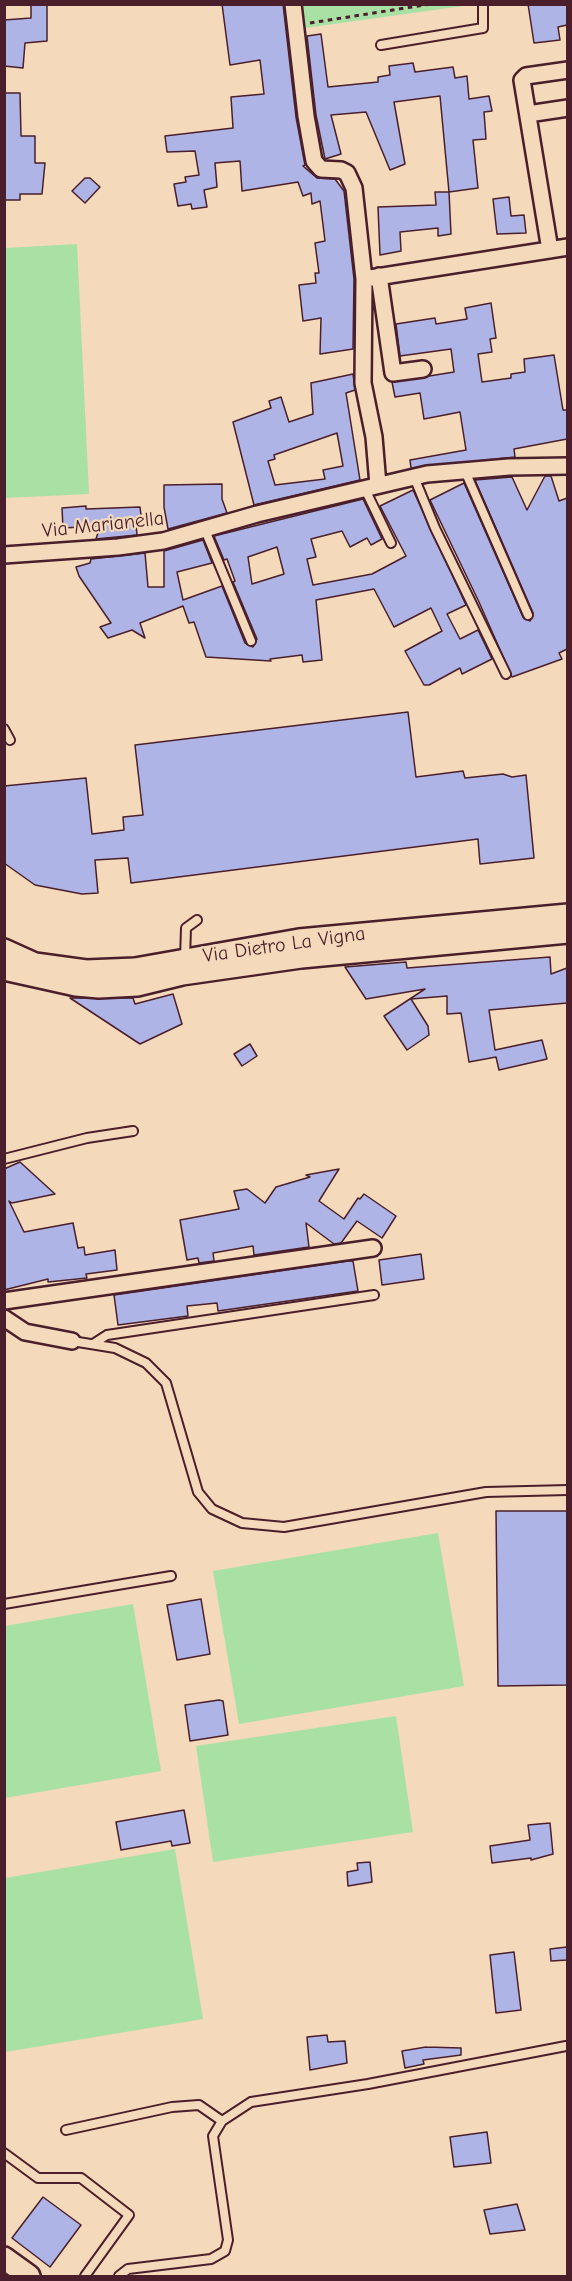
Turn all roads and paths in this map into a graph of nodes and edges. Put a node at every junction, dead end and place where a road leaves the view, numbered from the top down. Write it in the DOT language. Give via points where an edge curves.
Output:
graph roads {
  1 [pos="293,4"];
  2 [pos="430,4"];
  3 [pos="483,4"];
  4 [pos="308,14"];
  5 [pos="381,45"];
  6 [pos="567,70"];
  7 [pos="567,108"];
  8 [pos="528,114"];
  9 [pos="567,247"];
  10 [pos="550,250"];
  11 [pos="372,278"];
  12 [pos="423,369"];
  13 [pos="567,466"];
  14 [pos="465,471"];
  15 [pos="414,477"];
  16 [pos="371,486"];
  17 [pos="205,530"];
  18 [pos="391,543"];
  19 [pos="4,555"];
  20 [pos="528,615"];
  21 [pos="251,641"];
  22 [pos="506,674"];
  23 [pos="4,729"];
  24 [pos="10,740"];
  25 [pos="567,915"];
  26 [pos="197,920"];
  27 [pos="567,932"];
  28 [pos="4,950"];
  29 [pos="185,959"];
  30 [pos="4,969"];
  31 [pos="133,1131"];
  32 [pos="4,1159"];
  33 [pos="373,1248"];
  34 [pos="374,1295"];
  35 [pos="4,1301"];
  36 [pos="4,1318"];
  37 [pos="72,1341"];
  38 [pos="93,1344"];
  39 [pos="567,1490"];
  40 [pos="171,1576"];
  41 [pos="4,1604"];
  42 [pos="566,2046"];
  43 [pos="222,2121"];
  44 [pos="66,2130"];
  45 [pos="4,2153"];
  46 [pos="4,2258"];
  47 [pos="29,2277"];
  48 [pos="86,2277"];
  49 [pos="119,2277"];
  1 -- 11 [label="street" via="314,161 321,169 341,170 352,180"];
  2 -- 4 [label="path" via="309,23"];
  3 -- 5 [label="lane" via="483,28"];
  6 -- 8 [label="street" via="523,78"];
  7 -- 8 [label="street"];
  8 -- 10 [label="street"];
  9 -- 10 [label="street"];
  10 -- 11 [label="street"];
  11 -- 12 [label="street" via="393,373"];
  11 -- 16 [label="street" via="363,384 374,437"];
  13 -- 14 [label="street, Via Marianella"];
  14 -- 15 [label="street, Via Marianella"];
  14 -- 20 [label="lane"];
  15 -- 16 [label="street, Via Marianella"];
  15 -- 22 [label="lane"];
  16 -- 17 [label="street, Via Marianella"];
  16 -- 18 [label="lane"];
  17 -- 19 [label="street, Via Marianella" via="118,547"];
  17 -- 21 [label="lane"];
  23 -- 24 [label="lane"];
  25 -- 29 [label="street, Via Dietro La Vigna" via="299,940"];
  26 -- 29 [label="lane" via="186,928"];
  27 -- 30 [label="street, Via Dietro La Vigna" via="301,957 182,974 137,986 76,985"];
  28 -- 29 [label="street, Via Dietro La Vigna" via="35,964 86,971 135,969"];
  31 -- 32 [label="lane"];
  33 -- 35 [label="street"];
  34 -- 38 [label="lane" via="107,1335"];
  36 -- 37 [label="street" via="25,1332"];
  37 -- 38 [label="lane"];
  38 -- 39 [label="lane" via="115,1348 146,1363 166,1383 198,1492 212,1509 243,1523 284,1527 486,1492"];
  40 -- 41 [label="lane"];
  42 -- 43 [label="lane" via="251,2102"];
  43 -- 44 [label="lane" via="200,2105 181,2106"];
  43 -- 49 [label="lane" via="213,2136 228,2240 225,2251 211,2259 128,2269"];
  45 -- 48 [label="lane" via="38,2178 81,2178 129,2215"];
  46 -- 47 [label="street"];
}
